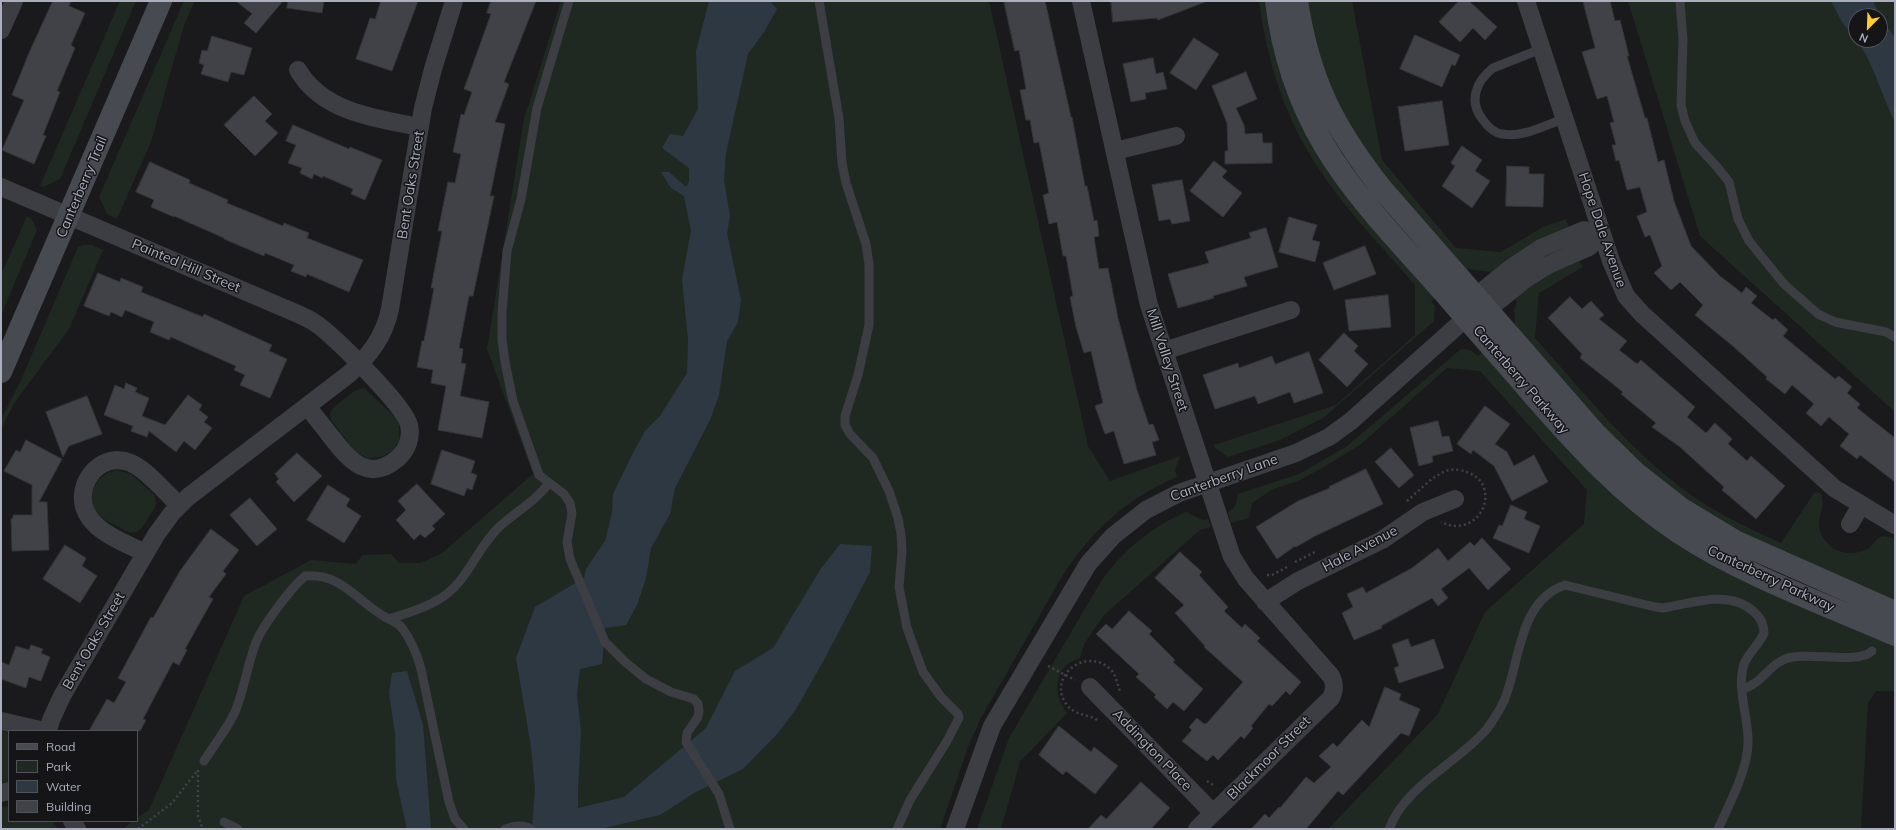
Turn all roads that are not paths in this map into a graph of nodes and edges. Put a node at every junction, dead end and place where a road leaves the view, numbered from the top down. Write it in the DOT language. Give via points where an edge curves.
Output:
graph roads {
  1 [pos="14,1"];
  2 [pos="161,1"];
  3 [pos="454,1"];
  4 [pos="569,1"];
  5 [pos="819,1"];
  6 [pos="1081,1"];
  7 [pos="1276,1"];
  8 [pos="1297,1"];
  9 [pos="1526,1"];
  10 [pos="1680,1"];
  11 [pos="1,30"];
  12 [pos="1541,49"];
  13 [pos="298,70"];
  14 [pos="1564,119"];
  15 [pos="420,127"];
  16 [pos="1176,136"];
  17 [pos="1115,151"];
  18 [pos="1,186"];
  19 [pos="70,216"];
  20 [pos="1602,234"];
  21 [pos="1481,304"];
  22 [pos="1291,310"];
  23 [pos="1466,318"];
  24 [pos="1895,337"];
  25 [pos="1164,351"];
  26 [pos="359,364"];
  27 [pos="1,372"];
  28 [pos="307,406"];
  29 [pos="549,483"];
  30 [pos="1207,483"];
  31 [pos="1456,499"];
  32 [pos="179,505"];
  33 [pos="1861,505"];
  34 [pos="1850,524"];
  35 [pos="1895,525"];
  36 [pos="145,553"];
  37 [pos="1265,602"];
  38 [pos="1895,612"];
  39 [pos="389,619"];
  40 [pos="1895,635"];
  41 [pos="1872,651"];
  42 [pos="1334,683"];
  43 [pos="1090,687"];
  44 [pos="1742,689"];
  45 [pos="1,721"];
  46 [pos="42,730"];
  47 [pos="46,730"];
  48 [pos="204,761"];
  49 [pos="1213,813"];
  50 [pos="224,822"];
  51 [pos="530,828"];
  52 [pos="238,829"];
  53 [pos="464,829"];
  54 [pos="505,829"];
  55 [pos="730,829"];
  56 [pos="896,829"];
  57 [pos="955,829"];
  58 [pos="1197,829"];
  59 [pos="1389,829"];
  60 [pos="1718,829"];
  1 -- 11 [label="street"];
  2 -- 19 [label="street, Canterberry Trail"];
  3 -- 15 [label="street, Bent Oaks Street" via="433,69"];
  4 -- 29 [label="lane" via="537,108 521,199 507,251 502,312 502,339 513,401 539,475"];
  5 -- 56 [label="lane" via="839,118 842,163 866,244 869,264 869,325 858,375 844,416 845,425 850,434 874,458 889,491 901,534 899,587 907,628 923,672 959,718 910,800"];
  6 -- 17 [label="street, Mill Valley Street"];
  7 -- 23 [label="street, Canterberry Parkway" via="1282,38 1294,80 1324,145 1348,181"];
  8 -- 21 [label="street, Canterberry Parkway" via="1314,71 1326,104 1342,134 1382,189"];
  9 -- 12 [label="street, Hope Dale Avenue"];
  10 -- 24 [label="lane" via="1683,30 1682,113 1695,143 1729,182 1738,218 1749,241 1784,284 1818,314 1835,322 1886,332"];
  12 -- 14 [label="street, Hope Dale Avenue"];
  12 -- 14 [label="lane" via="1489,71 1478,84 1474,96 1477,111 1487,126 1502,134 1512,135"];
  13 -- 15 [label="street" via="304,81 317,93 338,105 368,117"];
  14 -- 20 [label="street, Hope Dale Avenue"];
  15 -- 26 [label="street, Bent Oaks Street" via="388,321 375,348"];
  16 -- 17 [label="street"];
  17 -- 25 [label="street, Mill Valley Street" via="1141,275"];
  18 -- 19 [label="street, Painted Hill Street"];
  19 -- 26 [label="street, Painted Hill Street" via="310,320 332,336"];
  19 -- 27 [label="street, Canterberry Trail"];
  20 -- 21 [label="street, Canterberry Lane" via="1588,248 1548,265"];
  20 -- 33 [label="street, Hope Dale Avenue" via="1618,282 1635,307 1834,488"];
  21 -- 23 [label="street, Canterberry Lane"];
  21 -- 38 [label="street, Canterberry Parkway" via="1600,439 1636,474 1662,494 1735,541"];
  22 -- 25 [label="street"];
  23 -- 30 [label="street, Canterberry Lane" via="1336,432 1306,449"];
  23 -- 40 [label="street, Canterberry Parkway" via="1592,461 1658,518 1698,545 1737,566"];
  25 -- 30 [label="street, Mill Valley Street"];
  26 -- 28 [label="street, Bent Oaks Street"];
  26 -- 28 [label="street" via="406,416 409,439 403,452 392,463 379,468 354,463"];
  28 -- 32 [label="street, Bent Oaks Street"];
  29 -- 39 [label="lane" via="538,497 497,529 450,592 435,602"];
  29 -- 55 [label="lane" via="564,494 570,503 572,513 568,551 605,642 646,679 694,699 698,704 700,711 687,733 686,742 719,794"];
  30 -- 37 [label="street, Mill Valley Street" via="1232,557"];
  30 -- 57 [label="street, Canterberry Lane" via="1179,493 1146,510 1113,536 1088,564 992,726"];
  31 -- 37 [label="street, Hale Avenue" via="1424,512 1377,542 1298,581"];
  32 -- 36 [label="street, Bent Oaks Street"];
  32 -- 36 [label="street" via="137,466 125,461 104,463 87,479 82,499 90,520"];
  33 -- 34 [label="street"];
  33 -- 35 [label="street, Hope Dale Avenue"];
  36 -- 47 [label="street, Bent Oaks Street" via="62,696"];
  37 -- 42 [label="street, Mill Valley Street"];
  39 -- 48 [label="lane" via="368,606 347,587 325,577 305,576 286,596 255,643 234,714"];
  39 -- 53 [label="lane" via="400,627 415,650 428,696 434,737 449,802 454,819"];
  41 -- 44 [label="lane" via="1863,656 1813,655 1786,658 1770,667 1755,685"];
  42 -- 49 [label="street, Blackmoor Street" via="1331,698"];
  43 -- 49 [label="street, Addington Place"];
  44 -- 59 [label="lane" via="1744,664 1764,633 1762,621 1752,609 1736,601 1722,598 1663,608 1566,585 1554,589 1539,603 1525,630 1504,700 1493,719 1475,741 1403,802"];
  44 -- 60 [label="lane" via="1748,744 1743,766"];
  45 -- 46 [label="street, Bent Oaks Street"];
  49 -- 58 [label="street, Blackmoor Street"];
  50 -- 52 [label="lane"];
  51 -- 54 [label="lane" via="517,826"];
}
